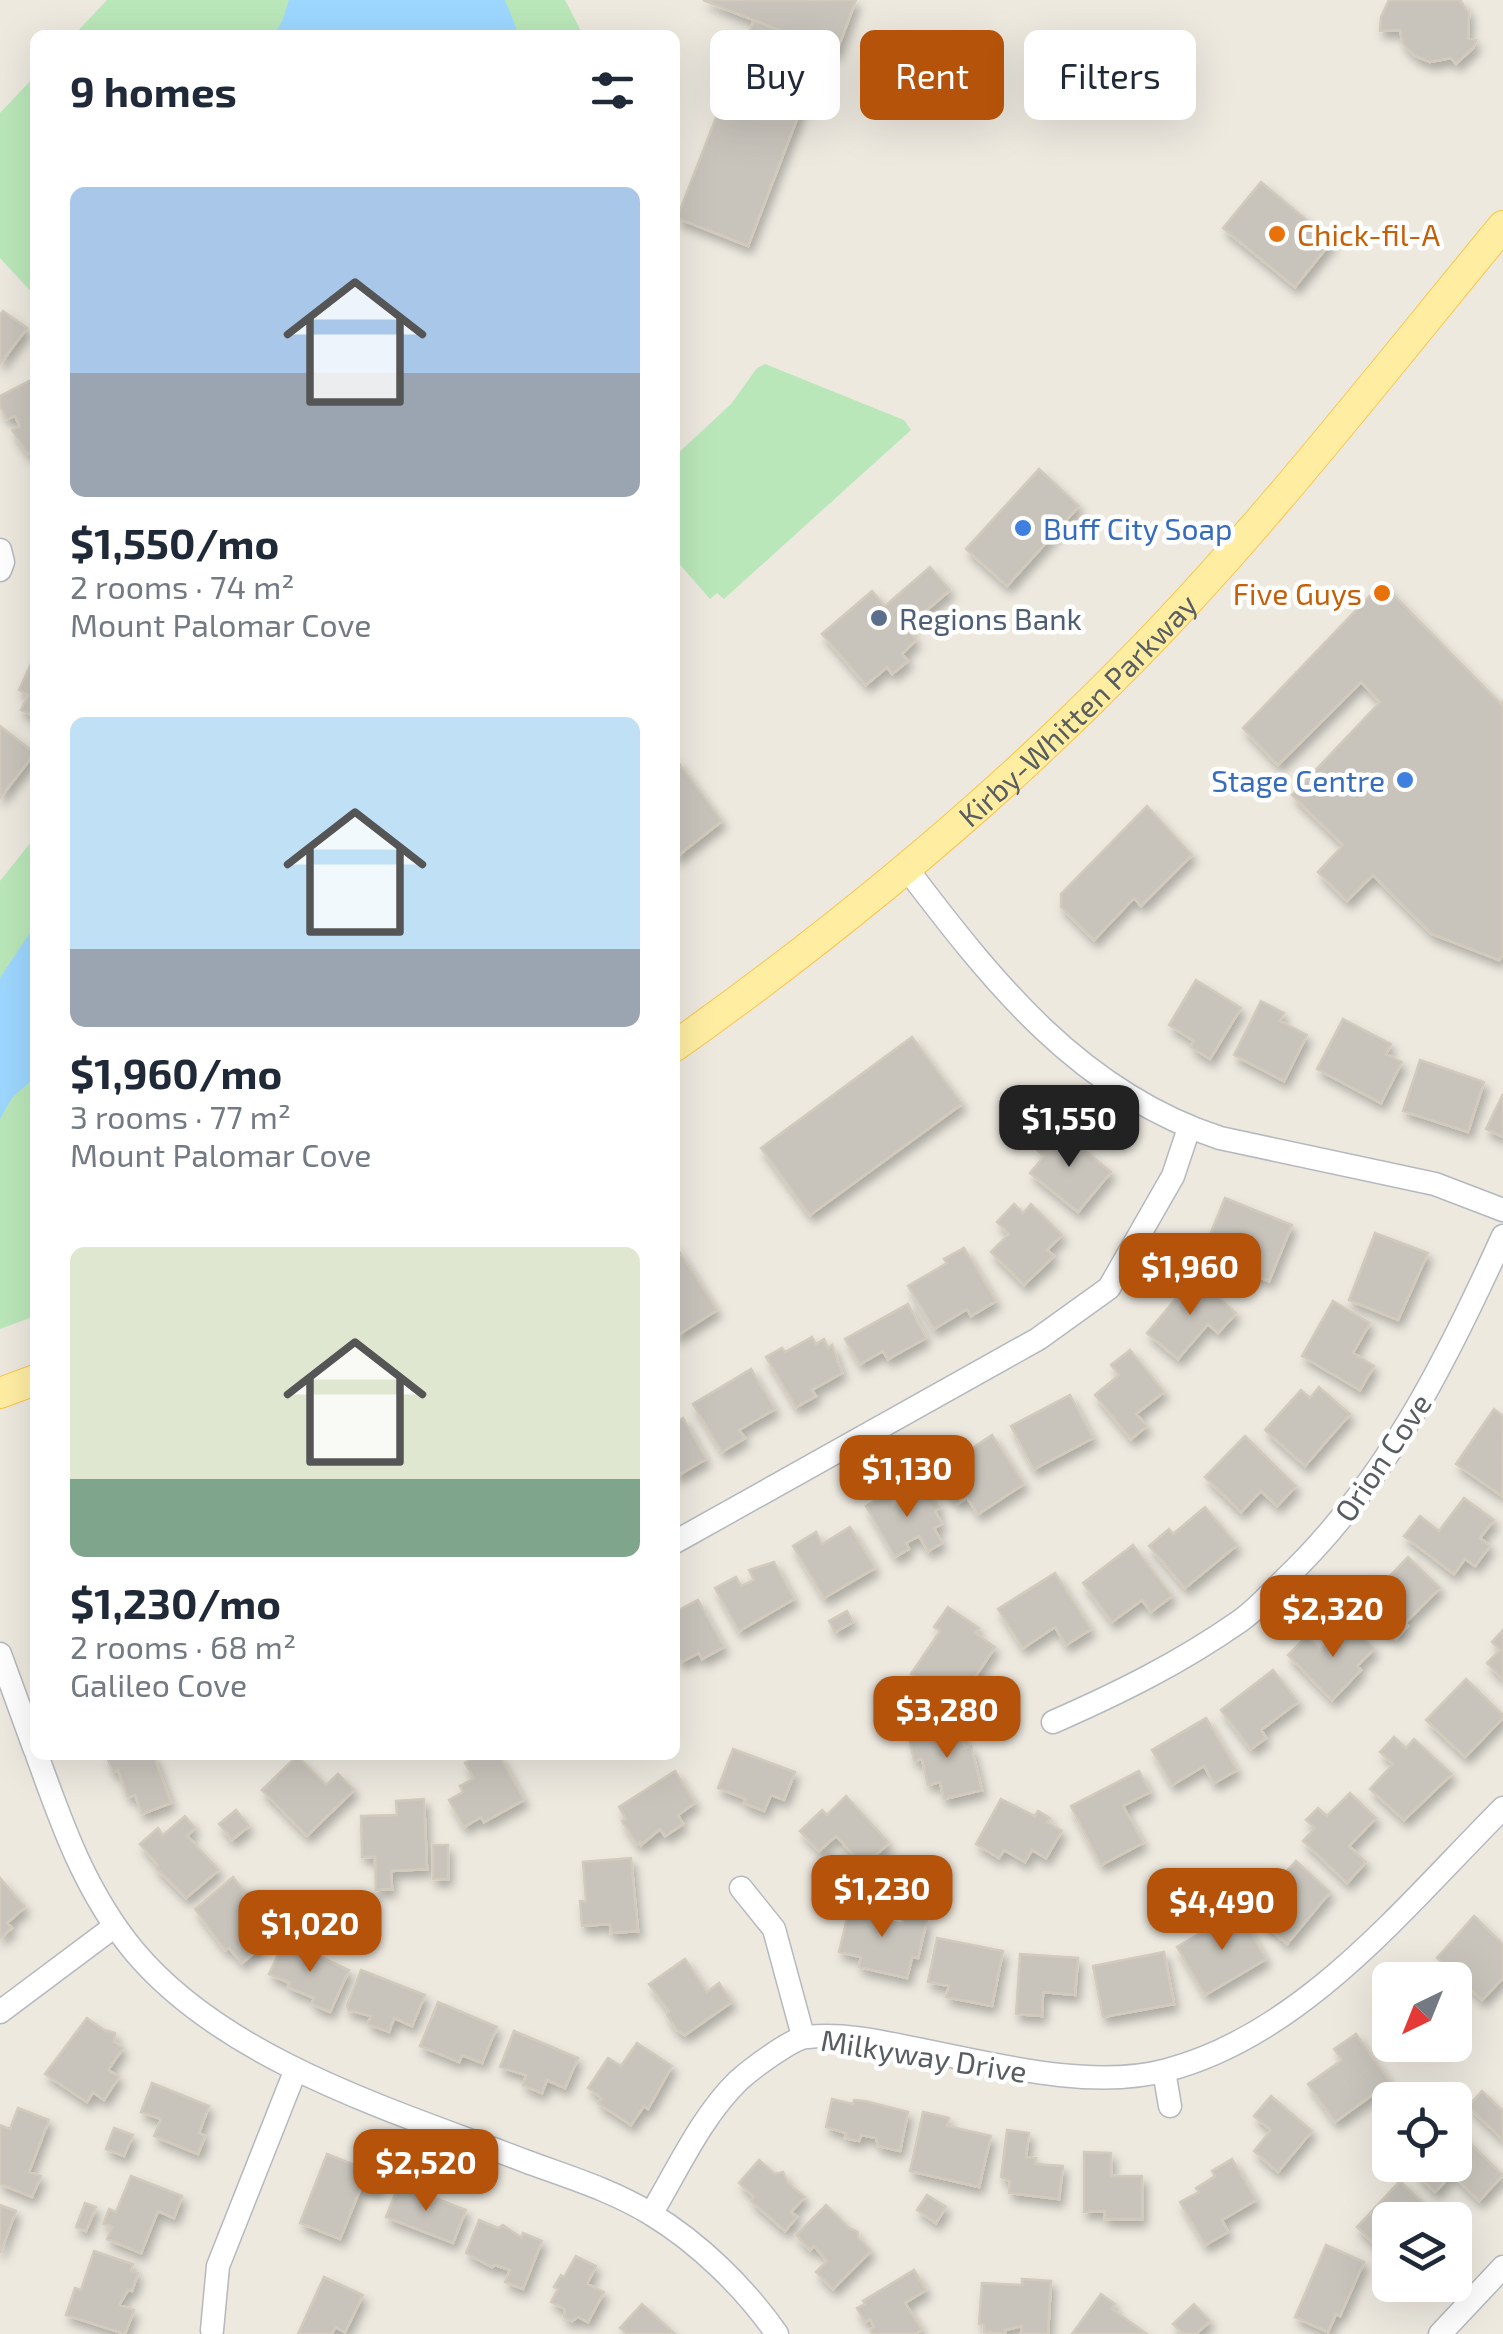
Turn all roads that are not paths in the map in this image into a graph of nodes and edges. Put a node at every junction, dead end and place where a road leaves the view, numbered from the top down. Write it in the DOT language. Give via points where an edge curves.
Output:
graph roads {
  1 [pos="1503,226"];
  2 [pos="0,550"];
  3 [pos="0,570"];
  4 [pos="906,869"];
  5 [pos="680,1042"];
  6 [pos="1188,1128"];
  7 [pos="1503,1210"];
  8 [pos="1503,1236"];
  9 [pos="30,1382"];
  10 [pos="0,1393"];
  11 [pos="680,1539"];
  12 [pos="0,1654"];
  13 [pos="1053,1722"];
  14 [pos="30,1736"];
  15 [pos="39,1760"];
  16 [pos="1503,1808"];
  17 [pos="741,1888"];
  18 [pos="115,1926"];
  19 [pos="0,2012"];
  20 [pos="803,2036"];
  21 [pos="296,2069"];
  22 [pos="1164,2072"];
  23 [pos="1170,2106"];
  24 [pos="651,2214"];
  25 [pos="1503,2267"];
  26 [pos="212,2330"];
  27 [pos="777,2334"];
  28 [pos="1440,2334"];
  1 -- 4 [label="main road, Kirby-Whitten Parkway" via="1162,628"];
  2 -- 3 [label="street"];
  4 -- 5 [label="main road, Kirby-Whitten Parkway"];
  4 -- 6 [label="street" via="1039,1028 1098,1075"];
  6 -- 7 [label="street" via="1435,1184"];
  6 -- 11 [label="street" via="1172,1176 1109,1288 1038,1338"];
  8 -- 13 [label="street, Orion Cove" via="1456,1341 1390,1456 1318,1548 1242,1620 1139,1685"];
  9 -- 10 [label="main road"];
  12 -- 14 [label="street"];
  15 -- 18 [label="street" via="84,1874"];
  16 -- 22 [label="street, Milkyway Drive" via="1312,1995 1245,2039"];
  17 -- 20 [label="street" via="774,1929"];
  18 -- 19 [label="street"];
  18 -- 21 [label="street" via="187,2003"];
  20 -- 22 [label="street, Milkyway Drive" via="874,2040 1033,2072"];
  20 -- 24 [label="street, Milkyway Drive" via="731,2088"];
  21 -- 24 [label="street"];
  21 -- 26 [label="street" via="218,2266"];
  22 -- 23 [label="street"];
  24 -- 27 [label="street" via="723,2272"];
  25 -- 28 [label="street"];
}
